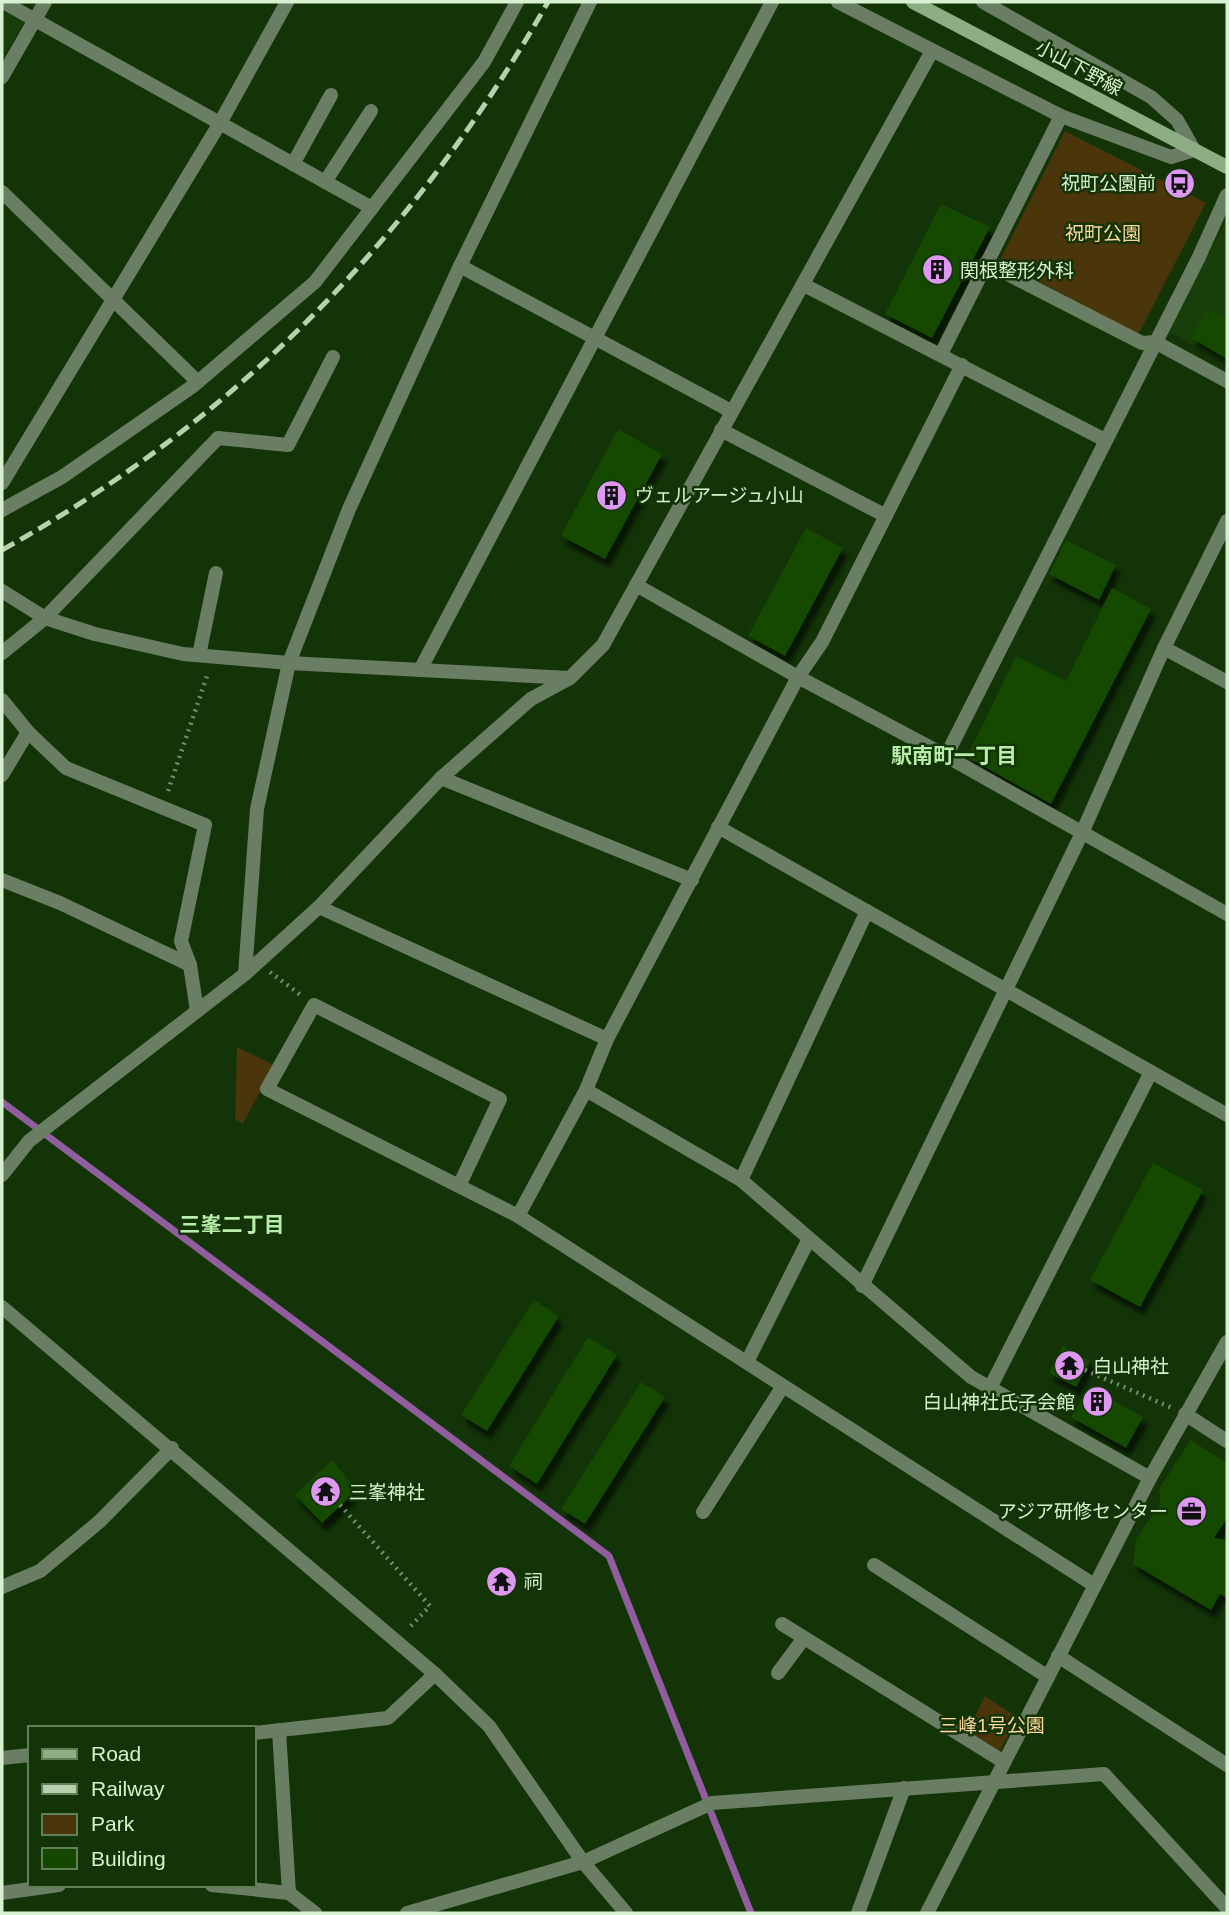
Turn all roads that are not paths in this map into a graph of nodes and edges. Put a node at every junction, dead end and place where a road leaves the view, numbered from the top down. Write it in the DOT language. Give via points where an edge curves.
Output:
graph roads {
  1 [pos="3,2"];
  2 [pos="45,2"];
  3 [pos="287,2"];
  4 [pos="517,2"];
  5 [pos="590,2"];
  6 [pos="772,2"];
  7 [pos="838,2"];
  8 [pos="914,2"];
  9 [pos="984,2"];
  10 [pos="35,19"];
  11 [pos="932,51"];
  12 [pos="2,76"];
  13 [pos="331,95"];
  14 [pos="371,111"];
  15 [pos="1061,116"];
  16 [pos="220,123"];
  17 [pos="1194,150"];
  18 [pos="293,164"];
  19 [pos="1227,167"];
  20 [pos="325,182"];
  21 [pos="2,192"];
  22 [pos="1227,195"];
  23 [pos="372,208"];
  24 [pos="986,263"];
  25 [pos="460,266"];
  26 [pos="804,285"];
  27 [pos="111,298"];
  28 [pos="596,337"];
  29 [pos="1155,342"];
  30 [pos="941,354"];
  31 [pos="333,356"];
  32 [pos="962,365"];
  33 [pos="1227,381"];
  34 [pos="198,382"];
  35 [pos="731,411"];
  36 [pos="721,430"];
  37 [pos="1105,440"];
  38 [pos="2,483"];
  39 [pos="2,510"];
  40 [pos="886,516"];
  41 [pos="1227,522"];
  42 [pos="216,573"];
  43 [pos="636,585"];
  44 [pos="2,592"];
  45 [pos="45,618"];
  46 [pos="1164,648"];
  47 [pos="2,653"];
  48 [pos="206,656"];
  49 [pos="289,663"];
  50 [pos="420,670"];
  51 [pos="798,677"];
  52 [pos="570,678"];
  53 [pos="1227,681"];
  54 [pos="2,700"];
  55 [pos="28,732"];
  56 [pos="946,756"];
  57 [pos="2,775"];
  58 [pos="441,778"];
  59 [pos="719,827"];
  60 [pos="1082,833"];
  61 [pos="2,880"];
  62 [pos="692,880"];
  63 [pos="319,907"];
  64 [pos="867,911"];
  65 [pos="1227,914"];
  66 [pos="190,965"];
  67 [pos="244,974"];
  68 [pos="1005,989"];
  69 [pos="197,1011"];
  70 [pos="607,1038"];
  71 [pos="1151,1072"];
  72 [pos="586,1090"];
  73 [pos="1227,1115"];
  74 [pos="2,1175"];
  75 [pos="741,1180"];
  76 [pos="459,1186"];
  77 [pos="518,1216"];
  78 [pos="808,1239"];
  79 [pos="862,1286"];
  80 [pos="2,1307"];
  81 [pos="1227,1342"];
  82 [pos="747,1363"];
  83 [pos="783,1386"];
  84 [pos="990,1388"];
  85 [pos="1185,1414"];
  86 [pos="1227,1441"];
  87 [pos="172,1448"];
  88 [pos="1150,1478"];
  89 [pos="704,1512"];
  90 [pos="874,1565"];
  91 [pos="1094,1585"];
  92 [pos="2,1587"];
  93 [pos="782,1624"];
  94 [pos="804,1638"];
  95 [pos="1058,1656"];
  96 [pos="778,1673"];
  97 [pos="435,1674"];
  98 [pos="1048,1677"];
  99 [pos="279,1730"];
  100 [pos="256,1733"];
  101 [pos="3,1754"];
  102 [pos="28,1755"];
  103 [pos="1004,1762"];
  104 [pos="1227,1765"];
  105 [pos="995,1781"];
  106 [pos="904,1788"];
  107 [pos="583,1862"];
  108 [pos="45,1887"];
  109 [pos="231,1887"];
  110 [pos="2,1893"];
  111 [pos="289,1893"];
  112 [pos="1227,1908"];
  113 [pos="930,1911"];
  114 [pos="315,1913"];
  115 [pos="407,1913"];
  116 [pos="626,1913"];
  117 [pos="858,1913"];
  1 -- 10 [label="street"];
  2 -- 10 [label="street"];
  3 -- 16 [label="street"];
  4 -- 23 [label="street" via="484,62"];
  5 -- 25 [label="street"];
  6 -- 28 [label="street"];
  7 -- 11 [label="street"];
  8 -- 17 [label="main road, 小山下野線"];
  9 -- 17 [label="street" via="1151,97 1177,120"];
  10 -- 12 [label="street"];
  10 -- 16 [label="street"];
  11 -- 15 [label="street"];
  11 -- 26 [label="street"];
  13 -- 18 [label="street"];
  14 -- 20 [label="street"];
  15 -- 17 [label="street" via="1171,157"];
  15 -- 24 [label="street"];
  16 -- 18 [label="street"];
  16 -- 27 [label="street"];
  17 -- 19 [label="main road, 小山下野線"];
  18 -- 20 [label="street"];
  20 -- 23 [label="street"];
  21 -- 27 [label="street"];
  22 -- 29 [label="street"];
  23 -- 34 [label="street" via="315,282"];
  24 -- 29 [label="street" via="1142,343"];
  24 -- 30 [label="street"];
  25 -- 28 [label="street"];
  25 -- 49 [label="street" via="349,509"];
  26 -- 30 [label="street"];
  26 -- 35 [label="street"];
  27 -- 34 [label="street"];
  27 -- 38 [label="street"];
  28 -- 35 [label="street"];
  28 -- 50 [label="street"];
  29 -- 33 [label="street"];
  29 -- 37 [label="street"];
  30 -- 32 [label="street"];
  31 -- 45 [label="street" via="288,446 218,438"];
  32 -- 37 [label="street"];
  32 -- 40 [label="street"];
  34 -- 39 [label="street" via="62,477"];
  35 -- 36 [label="street"];
  36 -- 40 [label="street"];
  36 -- 43 [label="street"];
  37 -- 56 [label="street"];
  40 -- 51 [label="street" via="822,642"];
  41 -- 46 [label="street"];
  42 -- 48 [label="street"];
  43 -- 51 [label="street"];
  43 -- 52 [label="street" via="603,645"];
  44 -- 45 [label="street"];
  45 -- 47 [label="street"];
  45 -- 48 [label="street" via="95,635"];
  46 -- 53 [label="street"];
  46 -- 60 [label="street"];
  48 -- 49 [label="street"];
  49 -- 50 [label="street"];
  49 -- 67 [label="street" via="257,809"];
  50 -- 52 [label="street"];
  51 -- 56 [label="street"];
  51 -- 59 [label="street"];
  52 -- 58 [label="street" via="531,699"];
  54 -- 55 [label="street"];
  55 -- 57 [label="street"];
  55 -- 66 [label="street" via="66,768 205,825 181,941"];
  56 -- 60 [label="street"];
  58 -- 62 [label="street"];
  58 -- 63 [label="street"];
  59 -- 62 [label="street"];
  59 -- 64 [label="street"];
  60 -- 65 [label="street"];
  60 -- 68 [label="street"];
  61 -- 66 [label="street"];
  62 -- 70 [label="street"];
  63 -- 67 [label="street"];
  63 -- 70 [label="street"];
  64 -- 68 [label="street"];
  64 -- 75 [label="street"];
  66 -- 69 [label="street"];
  67 -- 69 [label="street"];
  68 -- 71 [label="street"];
  68 -- 79 [label="street"];
  69 -- 74 [label="street" via="29,1141"];
  70 -- 72 [label="street"];
  71 -- 73 [label="street"];
  71 -- 84 [label="street"];
  72 -- 75 [label="street"];
  72 -- 77 [label="street"];
  75 -- 78 [label="street"];
  76 -- 76 [label="street" via="267,1089 314,1006 500,1099"];
  76 -- 77 [label="street"];
  77 -- 82 [label="street"];
  78 -- 79 [label="street"];
  78 -- 82 [label="street"];
  79 -- 84 [label="street"];
  80 -- 87 [label="street"];
  81 -- 85 [label="street"];
  82 -- 83 [label="street"];
  83 -- 89 [label="street"];
  83 -- 91 [label="street"];
  84 -- 88 [label="street"];
  85 -- 86 [label="street"];
  85 -- 88 [label="street"];
  87 -- 92 [label="street" via="100,1521 40,1571"];
  87 -- 97 [label="street"];
  88 -- 91 [label="street"];
  90 -- 98 [label="street"];
  91 -- 95 [label="street"];
  93 -- 94 [label="street"];
  94 -- 96 [label="street"];
  94 -- 103 [label="street"];
  95 -- 98 [label="street"];
  95 -- 104 [label="street"];
  97 -- 99 [label="street" via="388,1718"];
  97 -- 107 [label="street" via="489,1726"];
  98 -- 103 [label="street"];
  99 -- 100 [label="street"];
  99 -- 111 [label="street"];
  101 -- 102 [label="street"];
  103 -- 105 [label="street"];
  105 -- 106 [label="street"];
  105 -- 112 [label="street" via="1104,1774"];
  105 -- 113 [label="street"];
  106 -- 107 [label="street" via="700,1808"];
  106 -- 117 [label="street"];
  107 -- 115 [label="street"];
  107 -- 116 [label="street"];
  108 -- 110 [label="street"];
  109 -- 111 [label="street"];
  111 -- 114 [label="street"];
}
